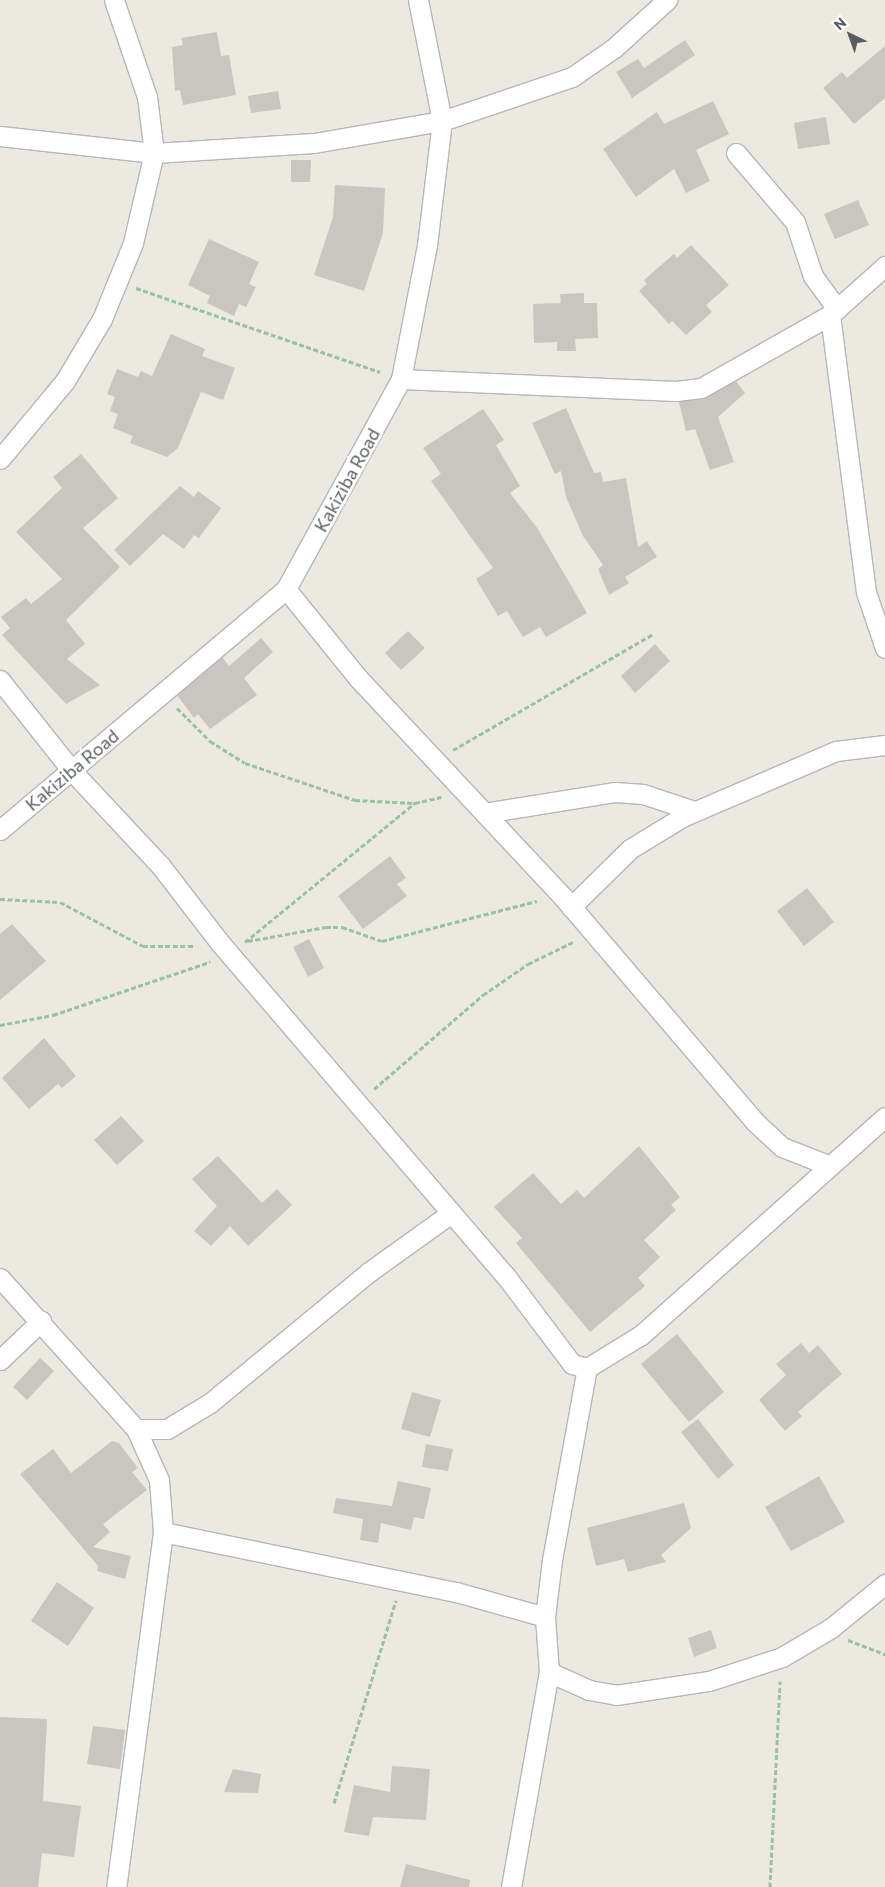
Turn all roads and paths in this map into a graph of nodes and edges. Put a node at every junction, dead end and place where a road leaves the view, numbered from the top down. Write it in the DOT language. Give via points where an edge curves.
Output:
graph roads {
  1 [pos="114,0"];
  2 [pos="418,0"];
  3 [pos="667,0"];
  4 [pos="442,122"];
  5 [pos="0,136"];
  6 [pos="154,153"];
  7 [pos="736,153"];
  8 [pos="885,266"];
  9 [pos="119,282"];
  10 [pos="833,312"];
  11 [pos="400,380"];
  12 [pos="0,459"];
  13 [pos="286,588"];
  14 [pos="653,634"];
  15 [pos="885,648"];
  16 [pos="0,680"];
  17 [pos="163,693"];
  18 [pos="885,745"];
  19 [pos="435,761"];
  20 [pos="72,771"];
  21 [pos="463,792"];
  22 [pos="415,803"];
  23 [pos="694,811"];
  24 [pos="484,813"];
  25 [pos="0,830"];
  26 [pos="0,899"];
  27 [pos="567,902"];
  28 [pos="592,933"];
  29 [pos="245,942"];
  30 [pos="225,949"];
  31 [pos="0,1024"];
  32 [pos="358,1103"];
  33 [pos="883,1123"];
  34 [pos="828,1165"];
  35 [pos="451,1213"];
  36 [pos="0,1278"];
  37 [pos="41,1321"];
  38 [pos="0,1360"];
  39 [pos="587,1368"];
  40 [pos="136,1429"];
  41 [pos="163,1532"];
  42 [pos="401,1582"];
  43 [pos="885,1584"];
  44 [pos="545,1617"];
  45 [pos="831,1628"];
  46 [pos="885,1654"];
  47 [pos="782,1657"];
  48 [pos="548,1672"];
  49 [pos="334,1803"];
  50 [pos="116,1887"];
  51 [pos="511,1887"];
  52 [pos="770,1887"];
  1 -- 6 [label="street" via="146,97"];
  2 -- 4 [label="street, Kakiziba Road"];
  3 -- 4 [label="street" via="614,48 572,77"];
  4 -- 6 [label="street" via="314,143"];
  4 -- 11 [label="street, Kakiziba Road" via="427,245"];
  5 -- 6 [label="street"];
  6 -- 9 [label="street"];
  7 -- 10 [label="street" via="795,222 813,276"];
  8 -- 10 [label="street"];
  9 -- 11 [label="path"];
  9 -- 12 [label="street" via="65,381"];
  10 -- 11 [label="street" via="718,382 689,390"];
  10 -- 15 [label="street" via="866,592"];
  11 -- 13 [label="street, Kakiziba Road"];
  13 -- 17 [label="street, Kakiziba Road"];
  13 -- 19 [label="street" via="358,678"];
  14 -- 19 [label="path"];
  16 -- 20 [label="street"];
  17 -- 20 [label="street, Kakiziba Road"];
  17 -- 22 [label="path" via="210,741 245,763 355,800"];
  18 -- 23 [label="street" via="836,751"];
  19 -- 21 [label="street"];
  20 -- 25 [label="street, Kakiziba Road"];
  20 -- 30 [label="street" via="160,865"];
  21 -- 22 [label="path"];
  21 -- 24 [label="street"];
  22 -- 29 [label="path"];
  23 -- 24 [label="street" via="643,794 616,792"];
  23 -- 27 [label="street" via="630,849"];
  24 -- 27 [label="street"];
  26 -- 30 [label="path" via="60,902 143,946"];
  27 -- 28 [label="street"];
  27 -- 29 [label="path" via="497,908 382,941 342,927 326,927"];
  28 -- 32 [label="path" via="528,964 483,995"];
  28 -- 34 [label="street" via="754,1121 782,1147"];
  29 -- 30 [label="path"];
  30 -- 31 [label="path" via="53,1015"];
  30 -- 32 [label="street"];
  32 -- 35 [label="street"];
  33 -- 34 [label="street"];
  34 -- 39 [label="street" via="641,1334"];
  35 -- 39 [label="street" via="505,1275 560,1353"];
  35 -- 40 [label="street" via="369,1272 210,1403 166,1429"];
  36 -- 37 [label="street"];
  37 -- 38 [label="street"];
  37 -- 40 [label="street"];
  39 -- 44 [label="street"];
  40 -- 41 [label="street" via="159,1480"];
  41 -- 42 [label="street"];
  41 -- 50 [label="street"];
  42 -- 44 [label="street"];
  42 -- 49 [label="path"];
  43 -- 45 [label="street"];
  44 -- 48 [label="street"];
  45 -- 46 [label="path" via="855,1645"];
  45 -- 47 [label="street"];
  47 -- 48 [label="street" via="709,1681 616,1695 589,1690"];
  47 -- 52 [label="path"];
  48 -- 51 [label="street"];
}
